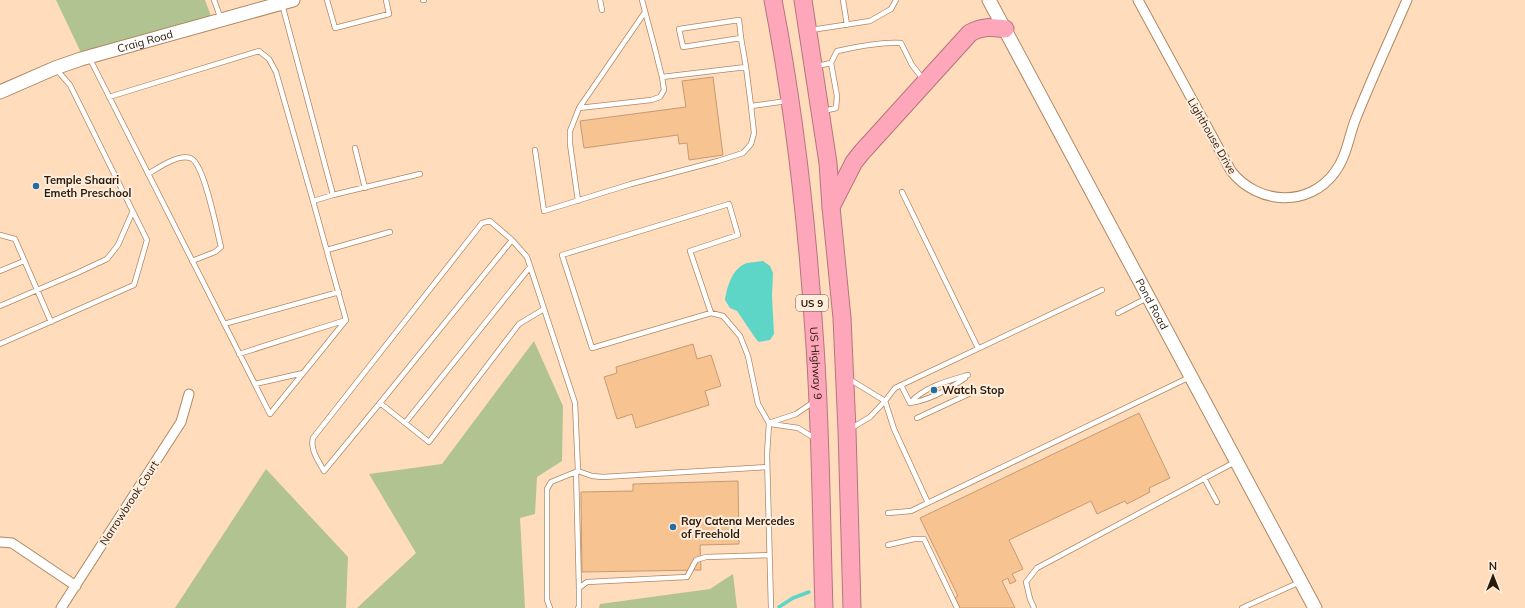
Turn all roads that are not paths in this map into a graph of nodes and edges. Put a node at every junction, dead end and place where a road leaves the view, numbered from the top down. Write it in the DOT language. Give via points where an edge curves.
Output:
graph roads {
  1 [pos="214,0"];
  2 [pos="326,0"];
  3 [pos="386,0"];
  4 [pos="600,0"];
  5 [pos="642,0"];
  6 [pos="773,0"];
  7 [pos="802,0"];
  8 [pos="843,0"];
  9 [pos="896,0"];
  10 [pos="989,0"];
  11 [pos="1138,0"];
  12 [pos="1406,0"];
  13 [pos="287,2"];
  14 [pos="602,10"];
  15 [pos="645,12"];
  16 [pos="222,20"];
  17 [pos="847,25"];
  18 [pos="1004,29"];
  19 [pos="808,31"];
  20 [pos="741,38"];
  21 [pos="89,57"];
  22 [pos="831,63"];
  23 [pos="813,66"];
  24 [pos="746,67"];
  25 [pos="55,68"];
  26 [pos="662,77"];
  27 [pos="926,82"];
  28 [pos="0,92"];
  29 [pos="109,97"];
  30 [pos="789,101"];
  31 [pos="751,106"];
  32 [pos="579,108"];
  33 [pos="820,112"];
  34 [pos="355,148"];
  35 [pos="535,150"];
  36 [pos="148,174"];
  37 [pos="420,174"];
  38 [pos="365,188"];
  39 [pos="902,192"];
  40 [pos="333,195"];
  41 [pos="313,201"];
  42 [pos="578,201"];
  43 [pos="831,207"];
  44 [pos="132,213"];
  45 [pos="390,232"];
  46 [pos="0,235"];
  47 [pos="512,240"];
  48 [pos="327,250"];
  49 [pos="24,261"];
  50 [pos="192,261"];
  51 [pos="530,267"];
  52 [pos="0,271"];
  53 [pos="37,289"];
  54 [pos="1102,290"];
  55 [pos="339,292"];
  56 [pos="1148,298"];
  57 [pos="0,306"];
  58 [pos="544,309"];
  59 [pos="1118,313"];
  60 [pos="711,314"];
  61 [pos="346,320"];
  62 [pos="51,322"];
  63 [pos="224,324"];
  64 [pos="0,344"];
  65 [pos="978,348"];
  66 [pos="239,354"];
  67 [pos="303,373"];
  68 [pos="845,376"];
  69 [pos="1191,376"];
  70 [pos="255,384"];
  71 [pos="901,385"];
  72 [pos="975,391"];
  73 [pos="189,394"];
  74 [pos="818,399"];
  75 [pos="885,402"];
  76 [pos="380,403"];
  77 [pos="910,403"];
  78 [pos="917,418"];
  79 [pos="405,423"];
  80 [pos="769,424"];
  81 [pos="847,430"];
  82 [pos="819,441"];
  83 [pos="1236,461"];
  84 [pos="767,467"];
  85 [pos="577,471"];
  86 [pos="1204,478"];
  87 [pos="1216,502"];
  88 [pos="928,503"];
  89 [pos="888,513"];
  90 [pos="0,542"];
  91 [pos="888,545"];
  92 [pos="769,555"];
  93 [pos="1301,581"];
  94 [pos="76,586"];
  95 [pos="579,588"];
  96 [pos="61,608"];
  97 [pos="550,608"];
  98 [pos="578,608"];
  99 [pos="770,608"];
  100 [pos="824,608"];
  101 [pos="852,608"];
  102 [pos="957,608"];
  103 [pos="1034,608"];
  104 [pos="1242,608"];
  105 [pos="1315,608"];
  1 -- 16 [label="lane"];
  2 -- 3 [label="lane" via="335,28 389,14"];
  4 -- 14 [label="lane"];
  5 -- 15 [label="lane"];
  6 -- 30 [label="highway, US Highway 9 / US 9"];
  7 -- 19 [label="highway, US 9"];
  8 -- 17 [label="lane"];
  9 -- 17 [label="lane" via="891,9 870,21"];
  10 -- 18 [label="street, Pond Road"];
  11 -- 12 [label="street, Lighthouse Drive" via="1237,179 1263,195 1287,198 1303,195 1318,188 1329,179 1340,164 1356,118"];
  13 -- 16 [label="street, Craig Road"];
  13 -- 40 [label="lane"];
  15 -- 26 [label="lane"];
  15 -- 32 [label="lane"];
  16 -- 21 [label="street, Craig Road"];
  17 -- 19 [label="lane"];
  18 -- 27 [label="highway" via="979,28 970,33"];
  18 -- 56 [label="street, Pond Road"];
  19 -- 23 [label="highway, US 9"];
  20 -- 20 [label="lane" via="739,20 679,29 683,47"];
  20 -- 24 [label="lane"];
  21 -- 25 [label="street, Craig Road"];
  21 -- 29 [label="lane"];
  22 -- 23 [label="lane"];
  22 -- 27 [label="lane" via="837,51 901,44 912,65"];
  22 -- 33 [label="lane" via="837,96 836,108"];
  23 -- 33 [label="highway, US 9"];
  24 -- 26 [label="lane"];
  24 -- 31 [label="lane"];
  25 -- 28 [label="street, Craig Road"];
  25 -- 44 [label="lane" via="70,85"];
  26 -- 32 [label="lane" via="664,90 660,97 652,100"];
  27 -- 43 [label="highway" via="858,157"];
  29 -- 36 [label="lane"];
  29 -- 41 [label="lane" via="259,51 269,58 276,72"];
  30 -- 31 [label="lane"];
  30 -- 74 [label="highway, US Highway 9 / US 9" via="808,254"];
  31 -- 42 [label="lane" via="754,133 751,144 743,152"];
  32 -- 42 [label="lane" via="570,130"];
  33 -- 43 [label="highway, US 9" via="828,163"];
  34 -- 38 [label="lane"];
  35 -- 42 [label="lane" via="544,211"];
  36 -- 50 [label="lane"];
  36 -- 50 [label="lane" via="170,161 189,157 195,160 203,176 221,247"];
  37 -- 38 [label="lane"];
  38 -- 40 [label="lane"];
  39 -- 65 [label="lane"];
  40 -- 41 [label="lane"];
  41 -- 48 [label="lane"];
  43 -- 68 [label="highway, US 9"];
  44 -- 53 [label="lane" via="118,245 107,259"];
  44 -- 62 [label="lane" via="147,240 134,285"];
  45 -- 48 [label="lane"];
  46 -- 49 [label="lane" via="15,239"];
  47 -- 51 [label="lane" via="527,257"];
  47 -- 76 [label="lane"];
  47 -- 76 [label="lane" via="490,221 482,223 313,438 311,445 324,471"];
  48 -- 55 [label="lane"];
  49 -- 52 [label="lane"];
  49 -- 53 [label="lane"];
  50 -- 63 [label="lane"];
  51 -- 58 [label="lane"];
  51 -- 79 [label="lane"];
  53 -- 57 [label="lane"];
  53 -- 62 [label="lane"];
  54 -- 65 [label="lane"];
  55 -- 61 [label="lane"];
  55 -- 63 [label="lane"];
  56 -- 59 [label="lane"];
  56 -- 69 [label="street, Pond Road"];
  58 -- 79 [label="lane" via="519,324 429,442"];
  58 -- 85 [label="lane" via="575,403"];
  60 -- 60 [label="lane" via="592,348 562,255 729,204 738,235 690,251"];
  60 -- 80 [label="lane" via="723,316 740,336 748,356 758,404"];
  61 -- 66 [label="lane"];
  61 -- 67 [label="lane"];
  62 -- 64 [label="lane"];
  63 -- 66 [label="lane"];
  65 -- 71 [label="lane"];
  66 -- 70 [label="lane"];
  67 -- 70 [label="lane"];
  67 -- 70 [label="lane" via="270,414"];
  68 -- 75 [label="lane"];
  68 -- 81 [label="highway, US 9"];
  69 -- 83 [label="street, Pond Road"];
  69 -- 88 [label="lane"];
  71 -- 75 [label="lane" via="895,388"];
  71 -- 77 [label="lane"];
  72 -- 78 [label="lane"];
  73 -- 94 [label="street, Narrowbrook Court" via="181,422"];
  74 -- 80 [label="lane" via="796,414"];
  74 -- 82 [label="highway, US Highway 9 / US 9"];
  75 -- 81 [label="lane" via="870,417"];
  75 -- 88 [label="lane" via="894,429"];
  76 -- 79 [label="lane"];
  77 -- 77 [label="lane" via="937,395 968,375 948,380 917,394"];
  80 -- 82 [label="lane" via="798,428"];
  80 -- 84 [label="lane"];
  81 -- 101 [label="highway, US 9"];
  82 -- 100 [label="highway, US Highway 9 / US 9"];
  83 -- 86 [label="lane"];
  83 -- 93 [label="street, Pond Road"];
  84 -- 85 [label="lane" via="603,477"];
  84 -- 92 [label="lane"];
  85 -- 95 [label="lane"];
  85 -- 97 [label="lane" via="551,482 548,489 547,600"];
  86 -- 87 [label="lane"];
  86 -- 103 [label="lane" via="1037,568 1026,582"];
  88 -- 89 [label="lane" via="911,510"];
  90 -- 94 [label="street" via="12,543"];
  91 -- 102 [label="lane" via="924,539"];
  92 -- 95 [label="lane" via="706,557 696,560 688,577 587,582"];
  92 -- 99 [label="lane"];
  93 -- 104 [label="lane"];
  93 -- 105 [label="street, Pond Road"];
  94 -- 96 [label="street, Narrowbrook Court"];
  95 -- 98 [label="lane"];
}
